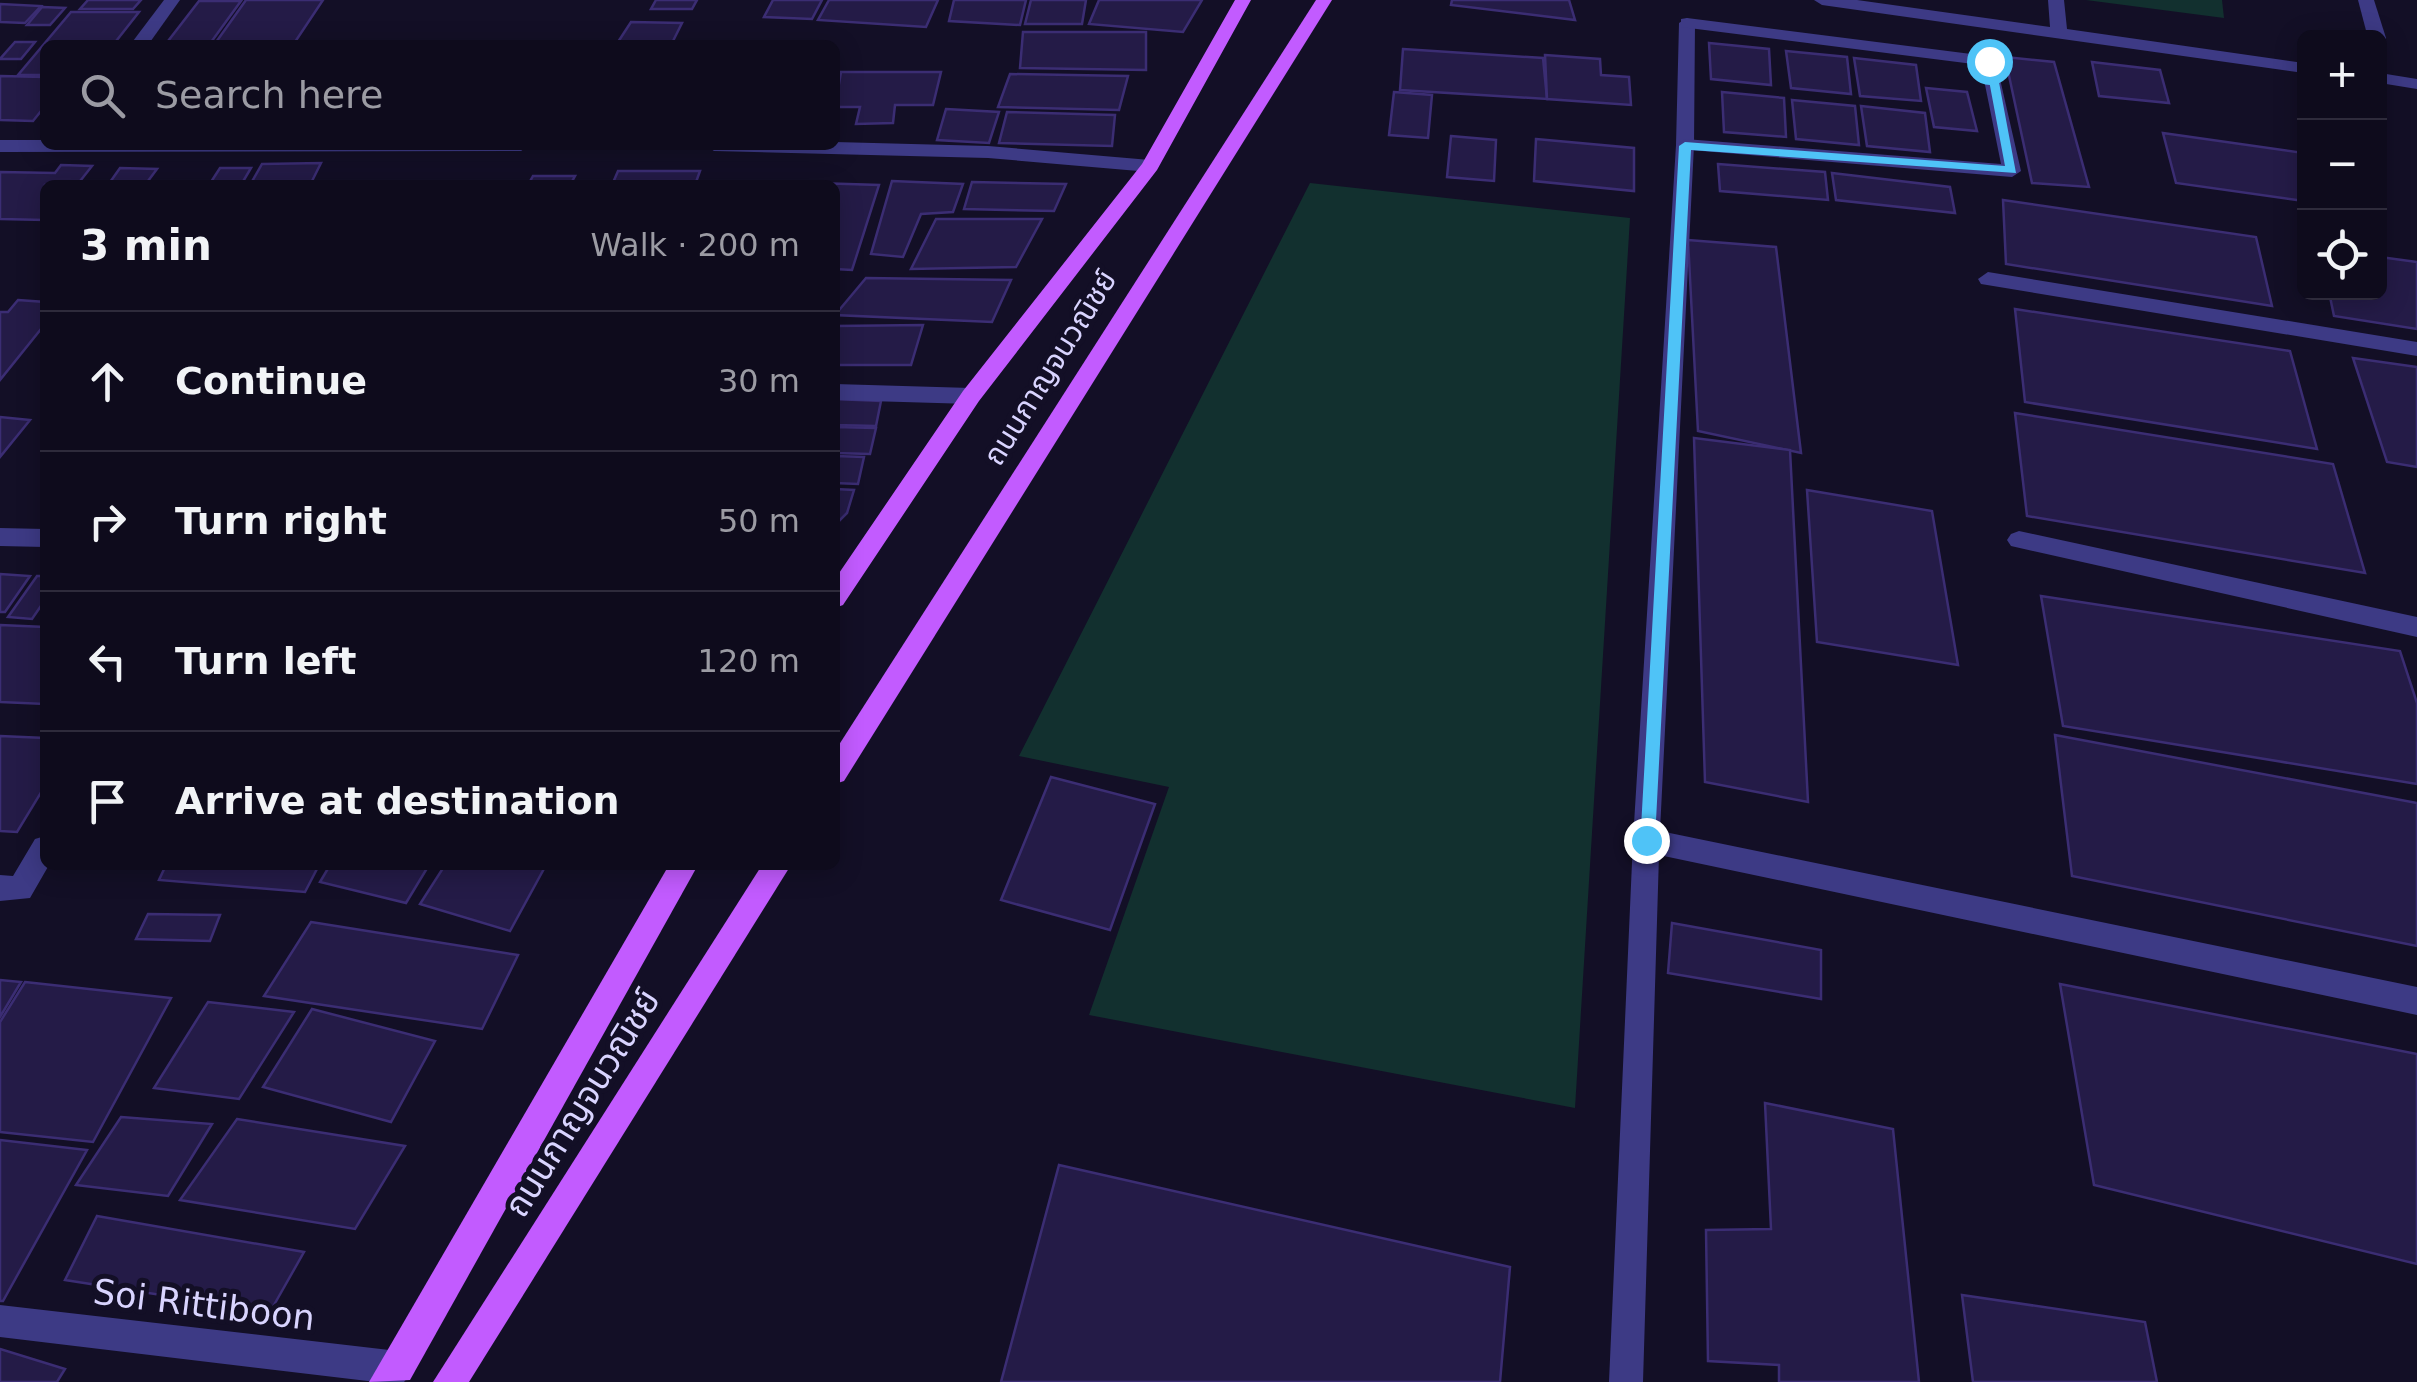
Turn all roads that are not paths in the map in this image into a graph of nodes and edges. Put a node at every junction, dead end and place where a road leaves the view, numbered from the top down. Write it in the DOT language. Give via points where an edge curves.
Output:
graph roads {
  1 [pos="172,0"];
  2 [pos="1243,0"];
  3 [pos="1324,0"];
  4 [pos="1822,0"];
  5 [pos="2056,0"];
  6 [pos="2366,0"];
  7 [pos="2375,30"];
  8 [pos="2059,32"];
  9 [pos="142,40"];
  10 [pos="2297,67"];
  11 [pos="2387,79"];
  12 [pos="2417,84"];
  13 [pos="0,146"];
  14 [pos="1685,146"];
  15 [pos="40,147"];
  16 [pos="840,148"];
  17 [pos="1150,166"];
  18 [pos="1988,279"];
  19 [pos="2417,349"];
  20 [pos="840,392"];
  21 [pos="971,396"];
  22 [pos="0,536"];
  23 [pos="40,538"];
  24 [pos="2019,540"];
  25 [pos="840,586"];
  26 [pos="2417,627"];
  27 [pos="840,765"];
  28 [pos="1646,840"];
  29 [pos="40,856"];
  30 [pos="681,870"];
  31 [pos="774,870"];
  32 [pos="0,888"];
  33 [pos="2417,1001"];
  34 [pos="0,1321"];
  35 [pos="392,1375"];
  36 [pos="450,1382"];
  37 [pos="1626,1382"];
  1 -- 9 [label="street"];
  2 -- 17 [label="main road, ถนนกาญจนวณิชย์"];
  3 -- 27 [label="main road, ถนนกาญจนวณิชย์"];
  4 -- 8 [label="street"];
  5 -- 8 [label="street"];
  6 -- 7 [label="street"];
  8 -- 10 [label="street"];
  11 -- 12 [label="street"];
  13 -- 15 [label="street"];
  14 -- 14 [label="street" via="1687,23 1989,61 2012,171"];
  14 -- 28 [label="street"];
  16 -- 17 [label="street"];
  17 -- 21 [label="main road, ถนนกาญจนวณิชย์"];
  18 -- 19 [label="street"];
  20 -- 21 [label="street"];
  21 -- 25 [label="main road, ถนนกาญจนวณิชย์"];
  22 -- 23 [label="street"];
  24 -- 26 [label="street"];
  28 -- 33 [label="street"];
  28 -- 37 [label="street"];
  29 -- 32 [label="street" via="20,889"];
  30 -- 35 [label="main road, ถนนกาญจนวณิชย์"];
  31 -- 36 [label="main road, ถนนกาญจนวณิชย์"];
  34 -- 35 [label="street, Soi Rittiboon"];
}
